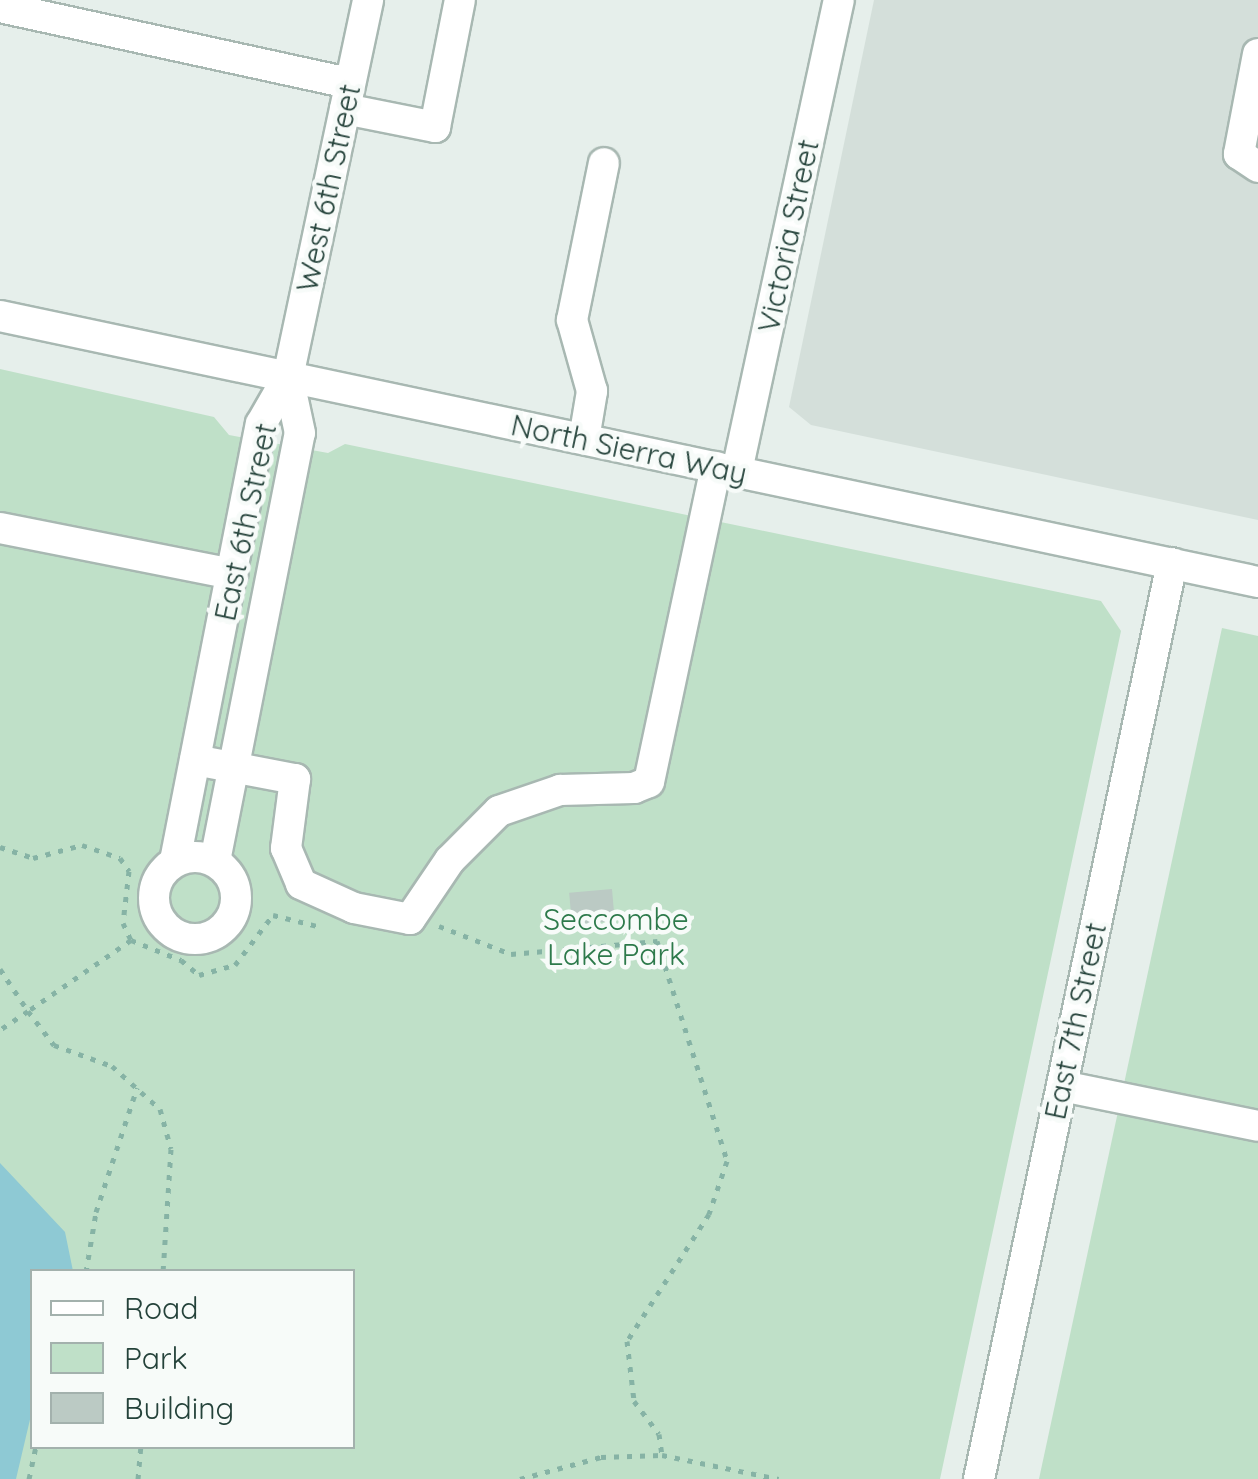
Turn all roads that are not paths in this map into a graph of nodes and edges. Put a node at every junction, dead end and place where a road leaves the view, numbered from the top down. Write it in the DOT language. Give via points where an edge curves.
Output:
graph roads {
  1 [pos="368,0"];
  2 [pos="460,0"];
  3 [pos="839,0"];
  4 [pos="0,8"];
  5 [pos="1258,54"];
  6 [pos="348,96"];
  7 [pos="604,163"];
  8 [pos="1258,167"];
  9 [pos="0,316"];
  10 [pos="288,377"];
  11 [pos="584,439"];
  12 [pos="727,469"];
  13 [pos="0,528"];
  14 [pos="1172,563"];
  15 [pos="232,574"];
  16 [pos="1258,582"];
  17 [pos="195,760"];
  18 [pos="233,768"];
  19 [pos="175,861"];
  20 [pos="215,861"];
  21 [pos="1062,1086"];
  22 [pos="1258,1126"];
  23 [pos="979,1479"];
  1 -- 6 [label="street, West 6th Street"];
  2 -- 6 [label="street" via="435,127"];
  3 -- 12 [label="street, Victoria Street"];
  4 -- 6 [label="street"];
  5 -- 8 [label="street" via="1239,154"];
  6 -- 10 [label="street, West 6th Street"];
  7 -- 11 [label="street" via="572,320 592,392"];
  9 -- 10 [label="street, North Sierra Way"];
  10 -- 11 [label="street, North Sierra Way"];
  10 -- 15 [label="street, East 6th Street" via="261,424"];
  10 -- 18 [label="street, East 6th Street" via="300,433"];
  11 -- 12 [label="street, North Sierra Way"];
  12 -- 14 [label="street, North Sierra Way"];
  12 -- 18 [label="street, Victoria Street" via="649,782 560,790 499,811 450,860 410,919 354,908 300,884 286,848 294,780"];
  13 -- 15 [label="street"];
  14 -- 16 [label="street, North Sierra Way"];
  14 -- 21 [label="street, East 7th Street"];
  15 -- 17 [label="street, East 6th Street"];
  17 -- 18 [label="street"];
  17 -- 19 [label="street, East 6th Street"];
  18 -- 20 [label="street, East 6th Street"];
  19 -- 20 [label="street"];
  19 -- 20 [label="street" via="157,882 155,909 170,931 196,940 221,930 236,908 234,880"];
  21 -- 22 [label="street"];
  21 -- 23 [label="street, East 7th Street"];
}
